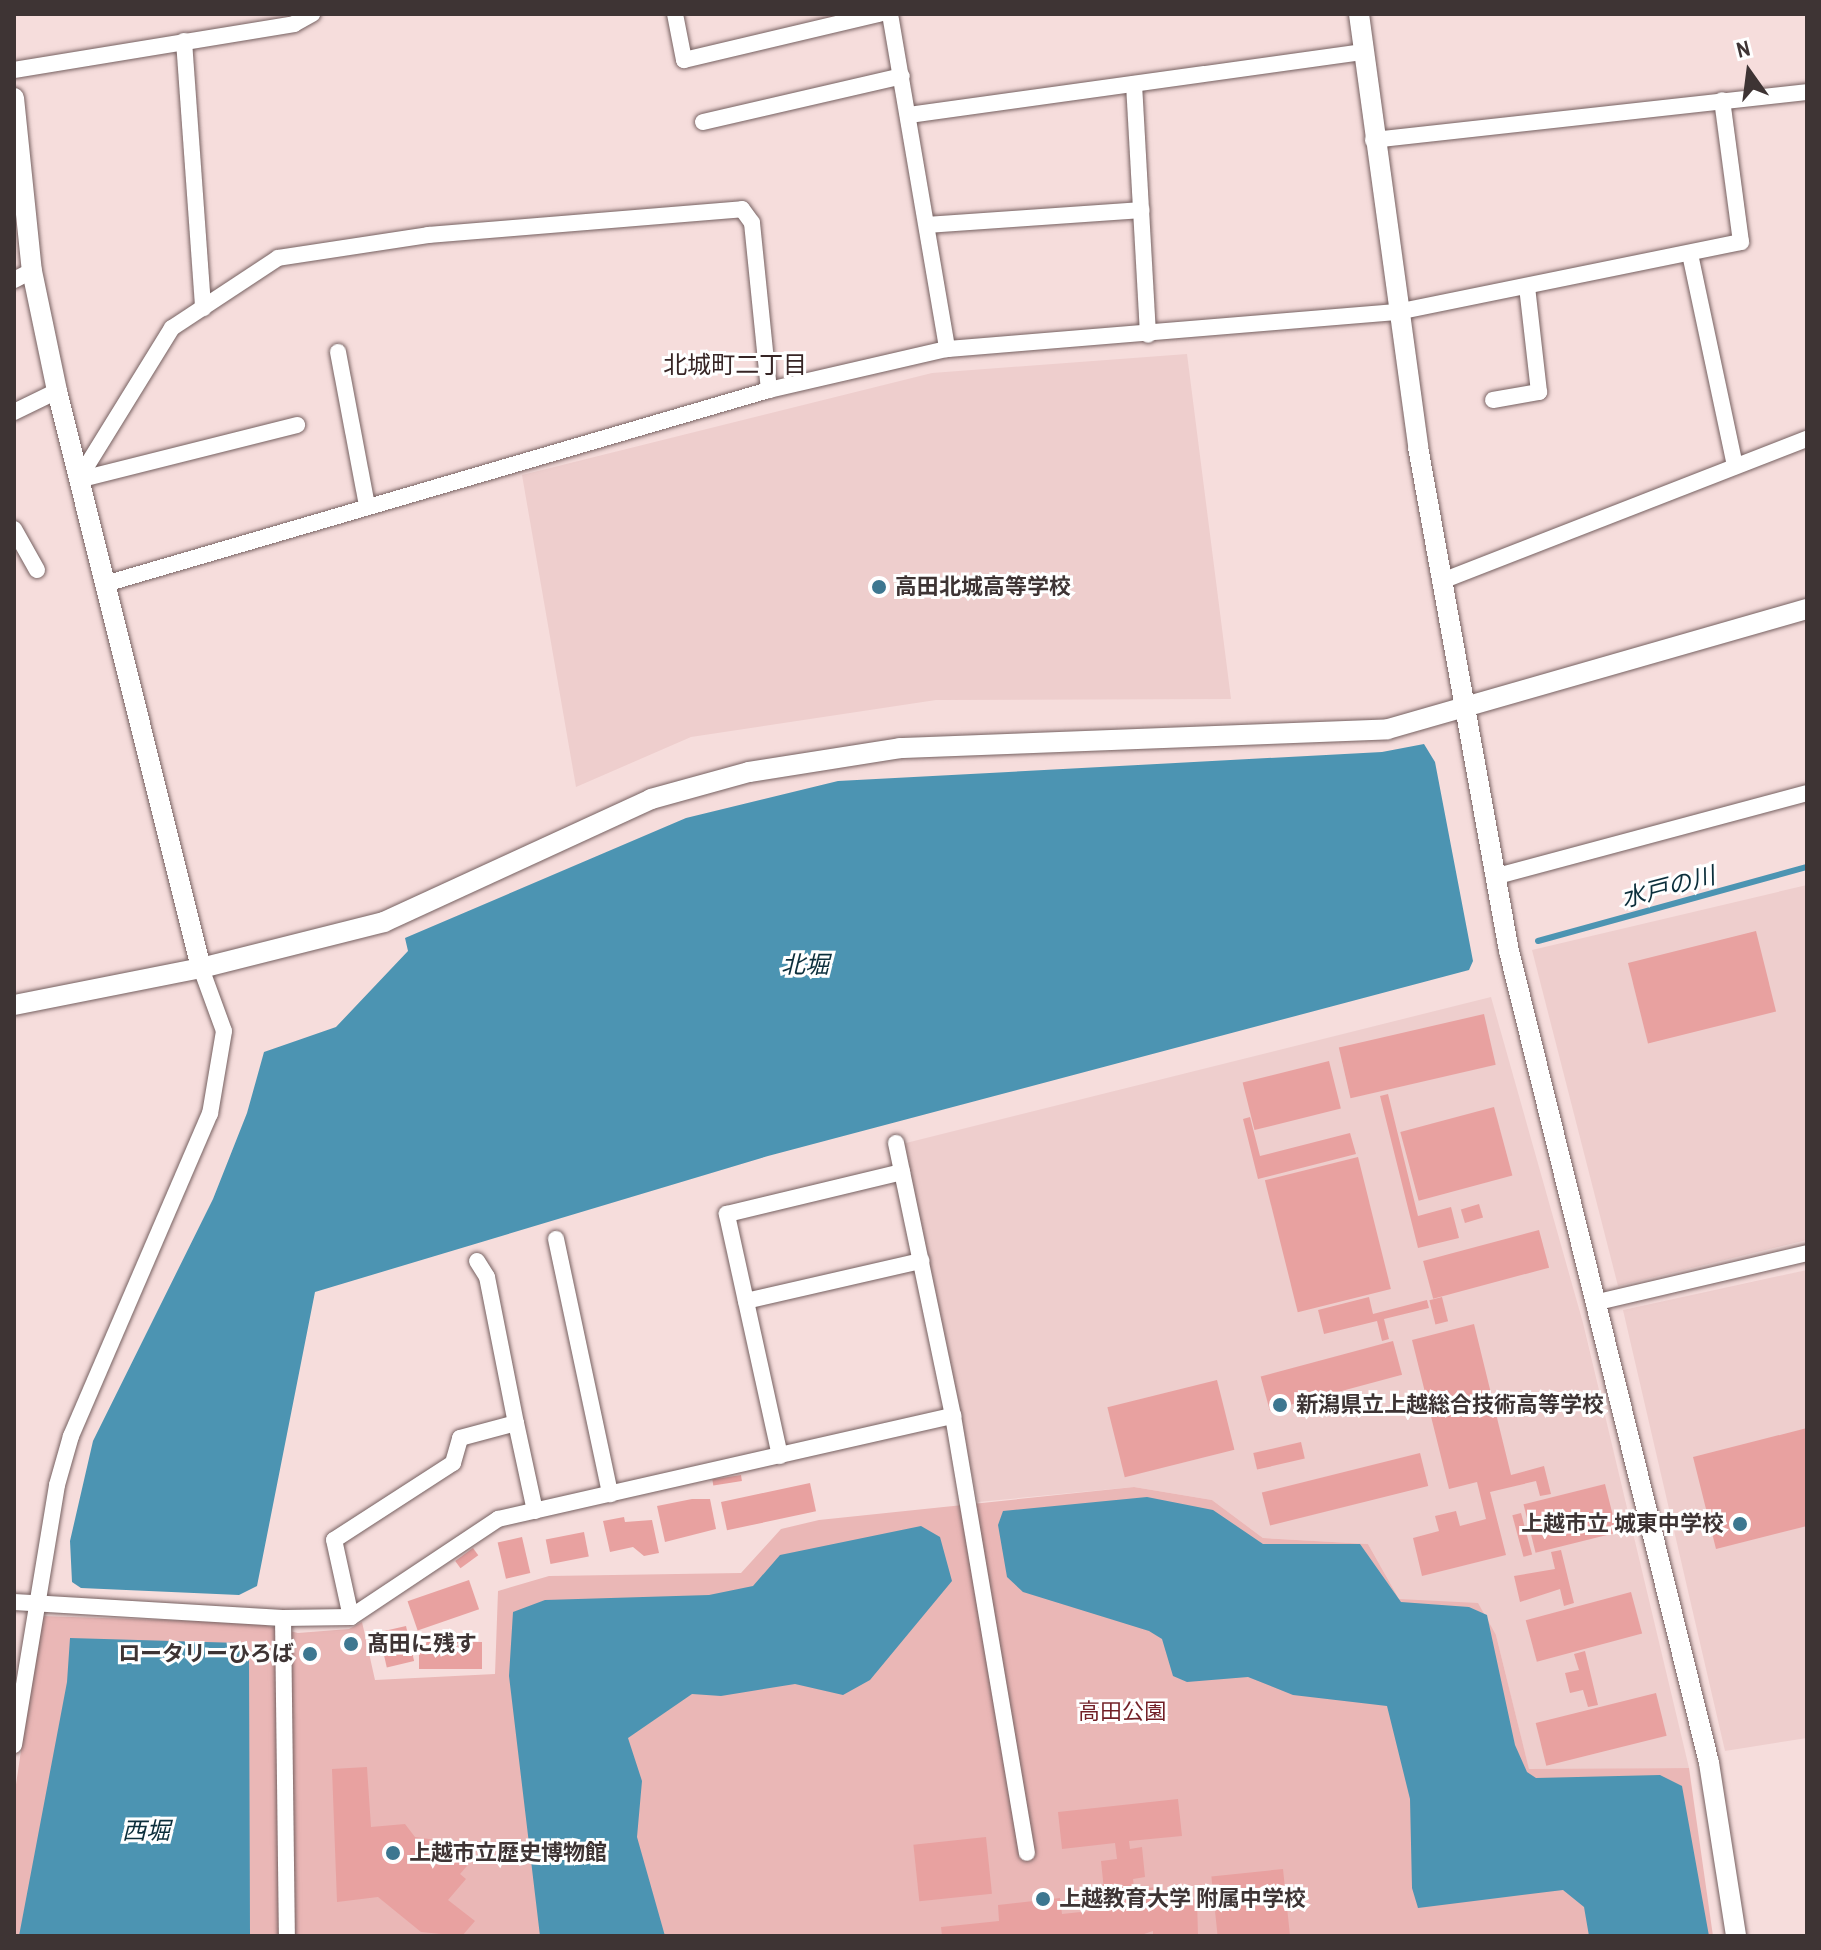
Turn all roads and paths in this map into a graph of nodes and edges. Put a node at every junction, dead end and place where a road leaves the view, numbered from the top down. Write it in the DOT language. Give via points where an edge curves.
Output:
graph roads {
  1 [pos="312,14"];
  2 [pos="675,14"];
  3 [pos="879,14"];
  4 [pos="890,14"];
  5 [pos="1359,14"];
  6 [pos="184,41"];
  7 [pos="1362,52"];
  8 [pos="14,70"];
  9 [pos="902,76"];
  10 [pos="1134,84"];
  11 [pos="1807,92"];
  12 [pos="14,98"];
  13 [pos="1722,100"];
  14 [pos="909,115"];
  15 [pos="703,122"];
  16 [pos="1373,140"];
  17 [pos="1141,210"];
  18 [pos="927,225"];
  19 [pos="1690,254"];
  20 [pos="23,275"];
  21 [pos="1527,287"];
  22 [pos="203,308"];
  23 [pos="1397,312"];
  24 [pos="1148,335"];
  25 [pos="947,349"];
  26 [pos="338,352"];
  27 [pos="769,390"];
  28 [pos="57,391"];
  29 [pos="1493,400"];
  30 [pos="14,412"];
  31 [pos="297,425"];
  32 [pos="1807,439"];
  33 [pos="1735,465"];
  34 [pos="78,480"];
  35 [pos="367,505"];
  36 [pos="14,529"];
  37 [pos="37,570"];
  38 [pos="1442,581"];
  39 [pos="105,584"];
  40 [pos="1807,609"];
  41 [pos="1462,711"];
  42 [pos="1807,793"];
  43 [pos="1494,877"];
  44 [pos="201,968"];
  45 [pos="14,1005"];
  46 [pos="896,1143"];
  47 [pos="902,1172"];
  48 [pos="556,1239"];
  49 [pos="1807,1253"];
  50 [pos="477,1261"];
  51 [pos="921,1261"];
  52 [pos="746,1301"];
  53 [pos="1594,1303"];
  54 [pos="953,1416"];
  55 [pos="516,1423"];
  56 [pos="780,1456"];
  57 [pos="610,1494"];
  58 [pos="535,1511"];
  59 [pos="14,1602"];
  60 [pos="35,1605"];
  61 [pos="351,1617"];
  62 [pos="283,1618"];
  63 [pos="14,1745"];
  64 [pos="1027,1853"];
  65 [pos="287,1936"];
  66 [pos="1736,1936"];
  1 -- 6 [label="street" via="294,24"];
  2 -- 3 [label="street" via="684,60"];
  4 -- 9 [label="street"];
  5 -- 7 [label="street"];
  6 -- 8 [label="street"];
  6 -- 22 [label="street"];
  7 -- 10 [label="street"];
  7 -- 16 [label="street"];
  9 -- 14 [label="street"];
  9 -- 15 [label="street"];
  10 -- 14 [label="street"];
  10 -- 17 [label="street"];
  11 -- 13 [label="street"];
  12 -- 20 [label="street"];
  13 -- 16 [label="street"];
  13 -- 19 [label="street" via="1741,242"];
  14 -- 18 [label="street"];
  16 -- 23 [label="street"];
  17 -- 18 [label="street"];
  17 -- 24 [label="street"];
  18 -- 25 [label="street"];
  19 -- 21 [label="street"];
  19 -- 33 [label="street"];
  20 -- 28 [label="street"];
  21 -- 23 [label="street"];
  21 -- 29 [label="street" via="1539,392"];
  22 -- 27 [label="street" via="278,258 428,235 730,207 742,209 752,223"];
  22 -- 34 [label="street" via="172,328"];
  23 -- 24 [label="street"];
  23 -- 38 [label="street"];
  24 -- 25 [label="street"];
  25 -- 27 [label="street"];
  26 -- 35 [label="street"];
  27 -- 35 [label="street"];
  28 -- 30 [label="street"];
  28 -- 34 [label="street"];
  31 -- 34 [label="street"];
  32 -- 33 [label="street"];
  33 -- 38 [label="street"];
  34 -- 39 [label="street"];
  35 -- 39 [label="street"];
  36 -- 37 [label="street"];
  38 -- 41 [label="street"];
  39 -- 44 [label="street"];
  40 -- 41 [label="street"];
  41 -- 43 [label="street"];
  41 -- 44 [label="street" via="1388,729 900,748 749,772 651,799 384,922"];
  42 -- 43 [label="street"];
  43 -- 53 [label="street"];
  44 -- 45 [label="street"];
  44 -- 60 [label="street" via="224,1031 210,1114 86,1391 57,1485"];
  46 -- 47 [label="street"];
  47 -- 51 [label="street"];
  47 -- 52 [label="street" via="727,1214"];
  48 -- 57 [label="street"];
  49 -- 53 [label="street"];
  50 -- 55 [label="street" via="487,1277"];
  51 -- 52 [label="street"];
  51 -- 54 [label="street"];
  52 -- 56 [label="street"];
  53 -- 66 [label="street" via="1709,1763"];
  54 -- 56 [label="street"];
  54 -- 64 [label="street"];
  55 -- 58 [label="street"];
  55 -- 61 [label="street" via="460,1438 453,1463 334,1540"];
  56 -- 57 [label="street"];
  57 -- 58 [label="street"];
  58 -- 61 [label="street" via="492,1523"];
  59 -- 60 [label="street"];
  60 -- 62 [label="street"];
  60 -- 63 [label="street"];
  61 -- 62 [label="street"];
  62 -- 65 [label="street"];
}
